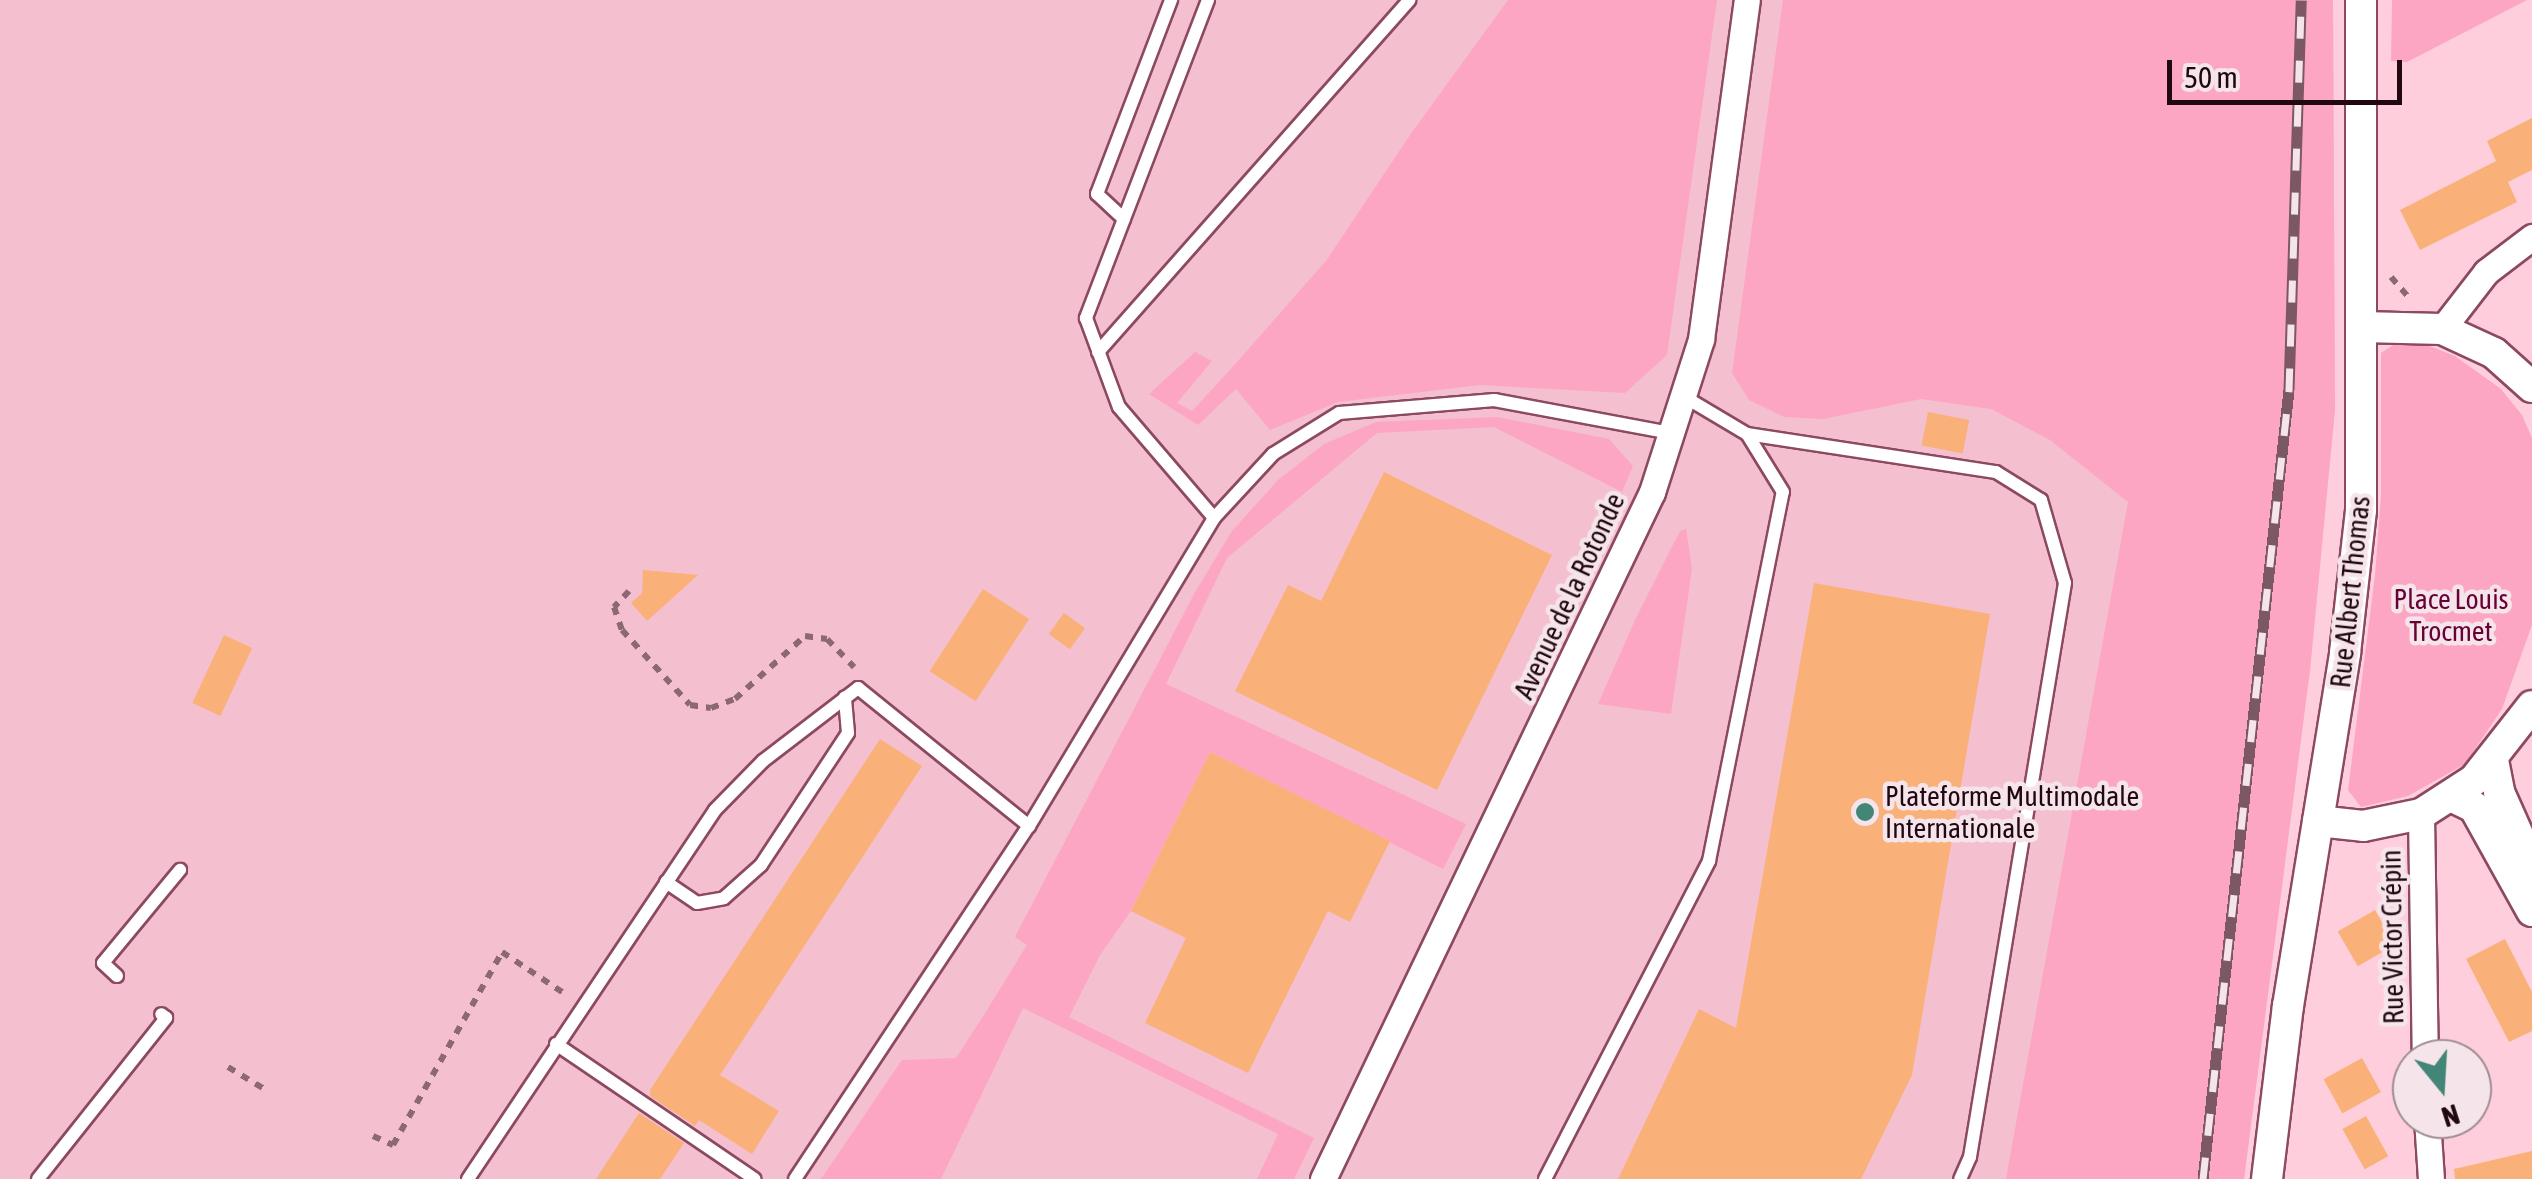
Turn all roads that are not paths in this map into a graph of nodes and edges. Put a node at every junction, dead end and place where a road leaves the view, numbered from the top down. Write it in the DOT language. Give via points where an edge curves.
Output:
graph roads {
  1 [pos="1172,0"];
  2 [pos="1208,0"];
  3 [pos="1409,0"];
  4 [pos="1747,0"];
  5 [pos="2362,0"];
  6 [pos="1124,219"];
  7 [pos="2532,237"];
  8 [pos="2362,327"];
  9 [pos="2442,330"];
  10 [pos="1098,352"];
  11 [pos="2532,387"];
  12 [pos="1682,396"];
  13 [pos="1670,433"];
  14 [pos="1747,434"];
  15 [pos="1214,518"];
  16 [pos="845,697"];
  17 [pos="2528,722"];
  18 [pos="2494,760"];
  19 [pos="2451,796"];
  20 [pos="2420,814"];
  21 [pos="2318,821"];
  22 [pos="1029,826"];
  23 [pos="2532,866"];
  24 [pos="180,870"];
  25 [pos="666,882"];
  26 [pos="2532,911"];
  27 [pos="117,976"];
  28 [pos="161,1014"];
  29 [pos="2425,1039"];
  30 [pos="556,1044"];
  31 [pos="2428,1139"];
  32 [pos="38,1179"];
  33 [pos="468,1179"];
  34 [pos="755,1179"];
  35 [pos="795,1179"];
  36 [pos="1322,1179"];
  37 [pos="1545,1179"];
  38 [pos="1960,1179"];
  39 [pos="2267,1179"];
  40 [pos="2431,1179"];
  1 -- 6 [label="lane" via="1097,194"];
  2 -- 6 [label="lane"];
  3 -- 10 [label="lane"];
  4 -- 12 [label="street, Avenue de la Rotonde" via="1701,339"];
  5 -- 8 [label="street, Rue Albert Thomas"];
  6 -- 10 [label="lane" via="1086,318"];
  7 -- 9 [label="street" via="2486,272"];
  8 -- 9 [label="street"];
  8 -- 21 [label="street, Rue Albert Thomas" via="2356,572"];
  9 -- 11 [label="street" via="2494,353"];
  10 -- 15 [label="lane" via="1119,407"];
  12 -- 13 [label="street, Avenue de la Rotonde"];
  12 -- 14 [label="lane"];
  13 -- 15 [label="lane" via="1494,400 1339,413 1273,454"];
  13 -- 36 [label="street, Avenue de la Rotonde" via="1652,492"];
  14 -- 37 [label="lane" via="1783,492 1709,860"];
  14 -- 38 [label="lane" via="1996,472 2041,500 2065,583 1970,1157"];
  15 -- 22 [label="lane"];
  16 -- 22 [label="lane" via="858,688"];
  16 -- 25 [label="lane" via="715,810"];
  16 -- 25 [label="lane" via="848,734 762,865 724,898 697,903"];
  17 -- 18 [label="street"];
  18 -- 19 [label="street"];
  18 -- 23 [label="street" via="2499,792"];
  19 -- 20 [label="street"];
  19 -- 26 [label="street" via="2474,807"];
  20 -- 21 [label="street" via="2363,826"];
  20 -- 29 [label="street, Rue Victor Crépin"];
  21 -- 39 [label="street, Rue Albert Thomas"];
  22 -- 35 [label="lane"];
  24 -- 27 [label="lane" via="103,963"];
  25 -- 30 [label="lane"];
  28 -- 32 [label="lane" via="166,1018"];
  30 -- 33 [label="lane"];
  30 -- 34 [label="lane"];
  31 -- 40 [label="street"];
}
